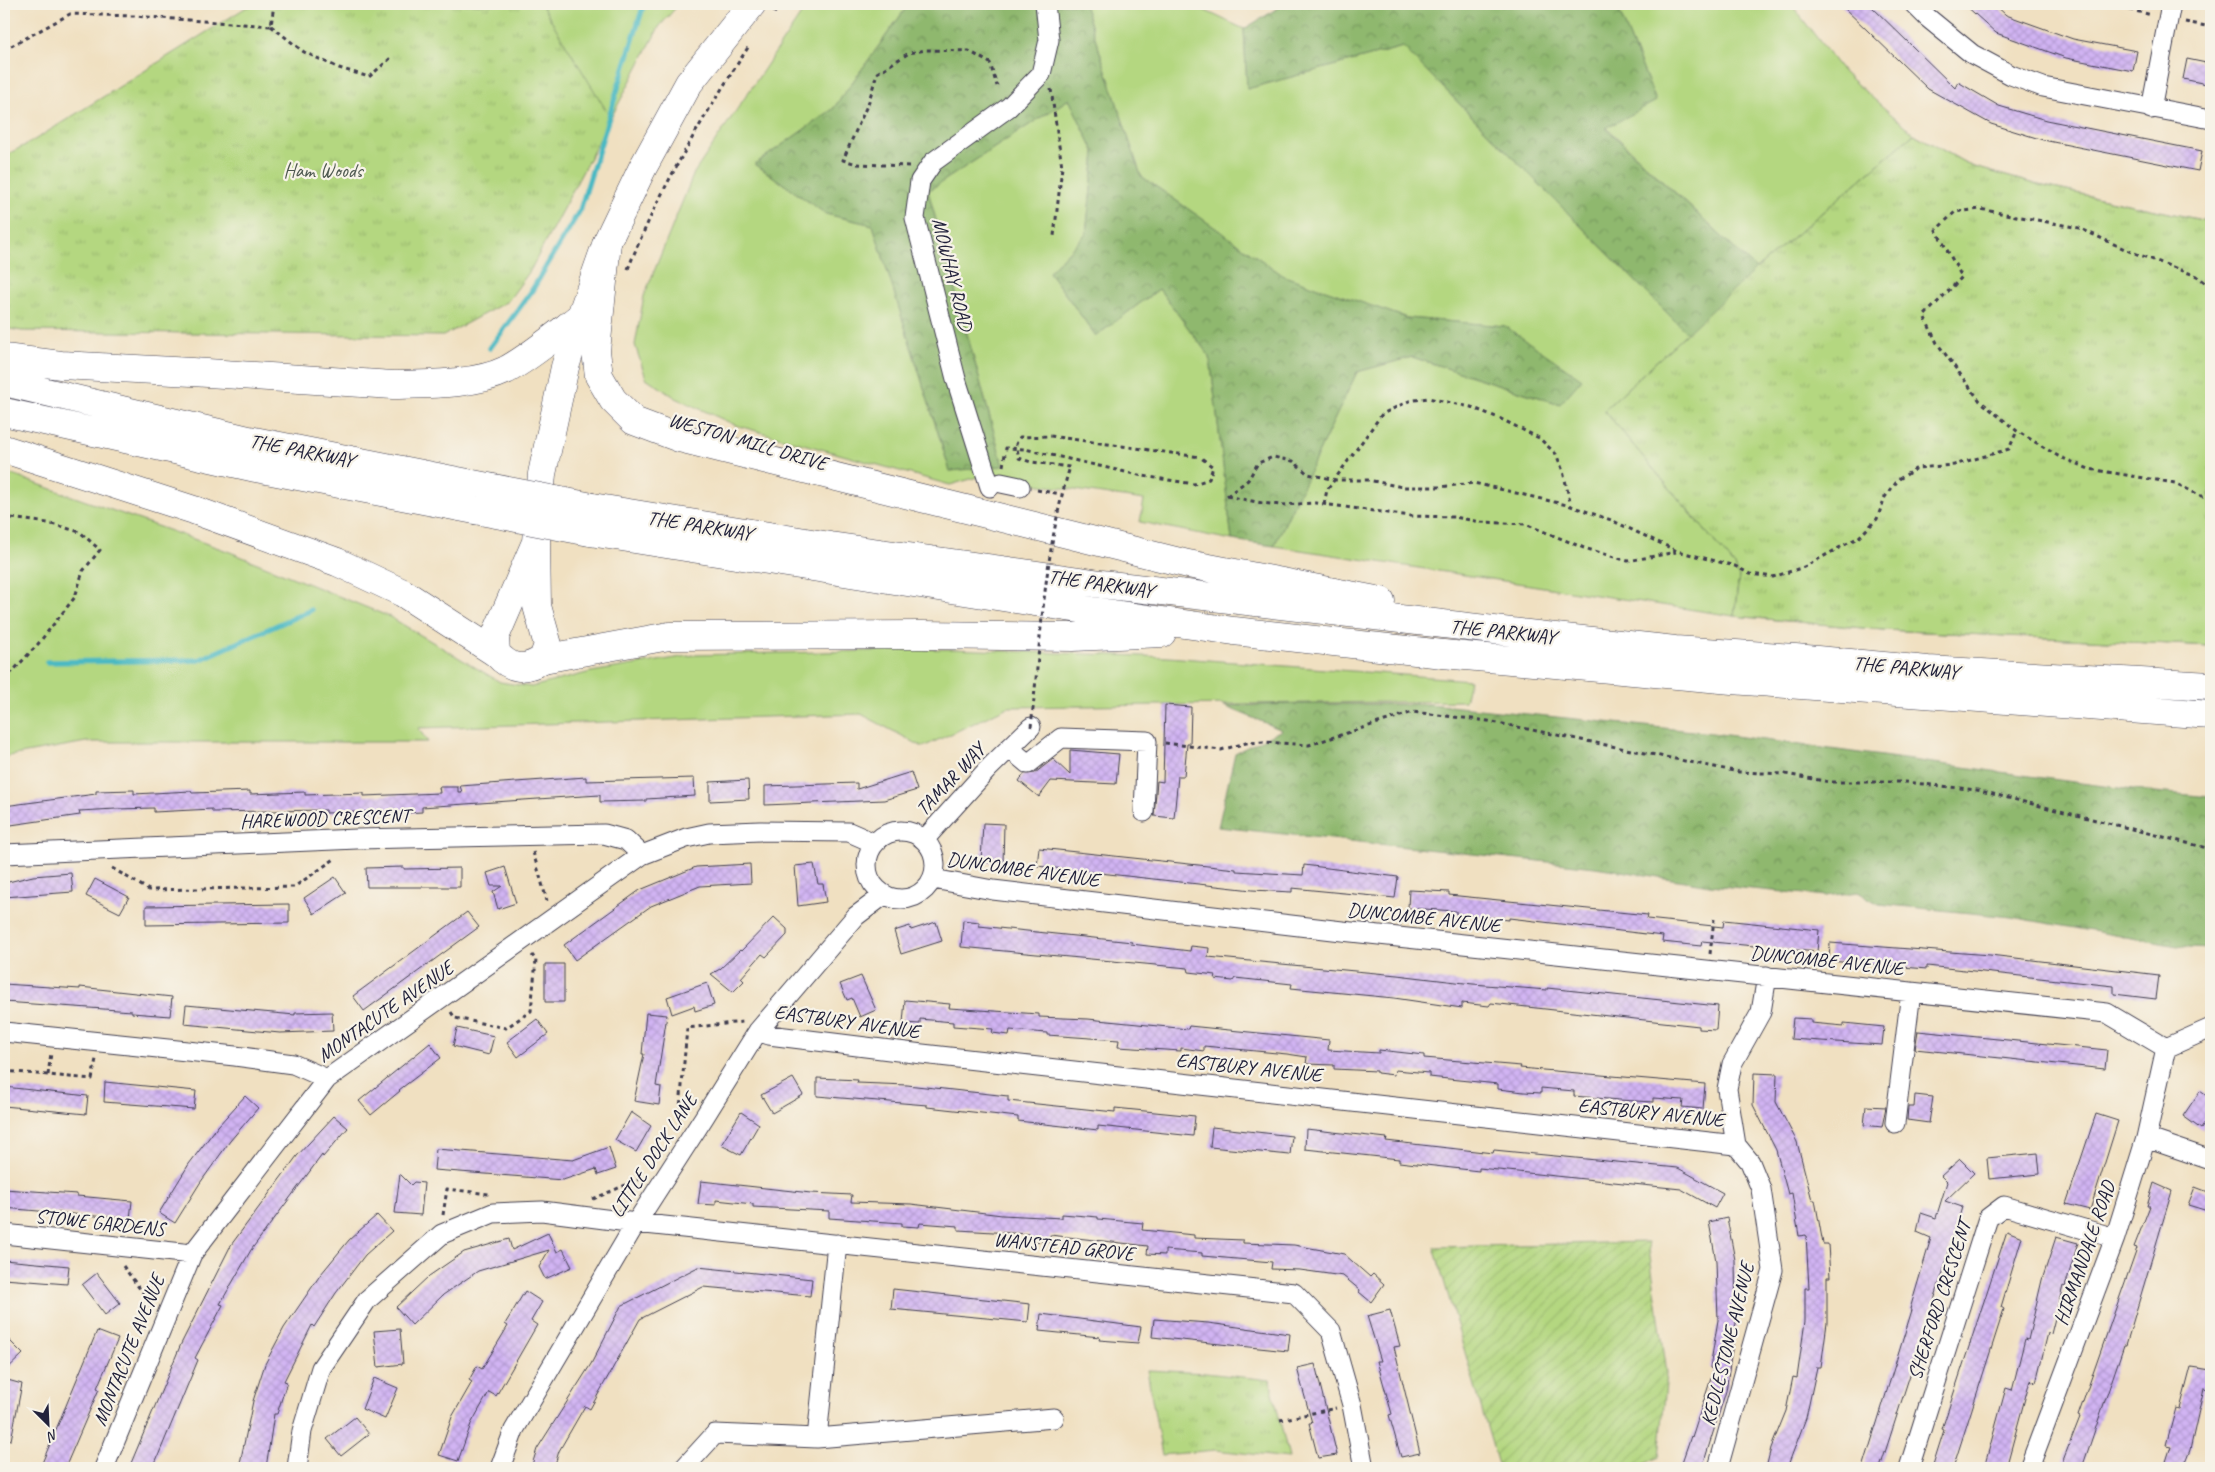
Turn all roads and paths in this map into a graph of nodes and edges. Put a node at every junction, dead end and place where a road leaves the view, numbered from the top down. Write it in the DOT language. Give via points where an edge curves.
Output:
graph roads {
  1 [pos="274,4"];
  2 [pos="781,4"];
  3 [pos="1045,4"];
  4 [pos="1914,4"];
  5 [pos="2106,4"];
  6 [pos="761,11"];
  7 [pos="2169,11"];
  8 [pos="271,26"];
  9 [pos="2211,27"];
  10 [pos="753,40"];
  11 [pos="4,50"];
  12 [pos="394,56"];
  13 [pos="1041,74"];
  14 [pos="997,86"];
  15 [pos="2151,109"];
  16 [pos="2211,120"];
  17 [pos="906,175"];
  18 [pos="1054,236"];
  19 [pos="607,242"];
  20 [pos="625,277"];
  21 [pos="2211,287"];
  22 [pos="581,316"];
  23 [pos="4,358"];
  24 [pos="4,382"];
  25 [pos="4,412"];
  26 [pos="2017,432"];
  27 [pos="4,449"];
  28 [pos="1336,480"];
  29 [pos="996,485"];
  30 [pos="1020,487"];
  31 [pos="1061,494"];
  32 [pos="2211,496"];
  33 [pos="481,498"];
  34 [pos="1324,504"];
  35 [pos="1571,506"];
  36 [pos="4,517"];
  37 [pos="591,519"];
  38 [pos="536,542"];
  39 [pos="1677,552"];
  40 [pos="1234,630"];
  41 [pos="1546,636"];
  42 [pos="496,653"];
  43 [pos="543,659"];
  44 [pos="4,675"];
  45 [pos="2211,684"];
  46 [pos="2211,715"];
  47 [pos="1031,727"];
  48 [pos="1147,741"];
  49 [pos="1009,748"];
  50 [pos="1144,812"];
  51 [pos="529,836"];
  52 [pos="366,838"];
  53 [pos="924,840"];
  54 [pos="874,844"];
  55 [pos="2211,849"];
  56 [pos="82,850"];
  57 [pos="4,854"];
  58 [pos="642,855"];
  59 [pos="933,879"];
  60 [pos="884,895"];
  61 [pos="551,919"];
  62 [pos="1714,919"];
  63 [pos="523,939"];
  64 [pos="1708,970"];
  65 [pos="1767,976"];
  66 [pos="1911,992"];
  67 [pos="442,998"];
  68 [pos="762,1025"];
  69 [pos="2211,1028"];
  70 [pos="4,1032"];
  71 [pos="98,1042"];
  72 [pos="2166,1048"];
  73 [pos="4,1070"];
  74 [pos="327,1079"];
  75 [pos="1895,1123"];
  76 [pos="679,1126"];
  77 [pos="2146,1138"];
  78 [pos="1736,1144"];
  79 [pos="2211,1160"];
  80 [pos="673,1166"];
  81 [pos="558,1212"];
  82 [pos="636,1223"];
  83 [pos="4,1234"];
  84 [pos="2115,1238"];
  85 [pos="837,1244"];
  86 [pos="192,1254"];
  87 [pos="129,1274"];
  88 [pos="164,1322"];
  89 [pos="1352,1405"];
  90 [pos="1054,1418"];
  91 [pos="1280,1420"];
  92 [pos="817,1438"];
  93 [pos="104,1468"];
  94 [pos="297,1468"];
  95 [pos="500,1468"];
  96 [pos="684,1468"];
  97 [pos="1364,1468"];
  98 [pos="1718,1468"];
  99 [pos="1909,1468"];
  100 [pos="2029,1468"];
  1 -- 8 [label="path"];
  2 -- 6 [label="path"];
  3 -- 13 [label="street" via="1049,40"];
  4 -- 15 [label="street" via="1972,54 2011,75 2043,87"];
  5 -- 7 [label="path"];
  6 -- 19 [label="main road" via="689,83"];
  7 -- 9 [label="path"];
  7 -- 15 [label="street"];
  8 -- 11 [label="path" via="70,14"];
  8 -- 12 [label="path" via="304,52 368,77"];
  10 -- 20 [label="path" via="706,113 662,194"];
  13 -- 18 [label="path" via="1051,86 1062,168"];
  13 -- 29 [label="street, MOWHAY ROAD" via="1009,106 933,162 920,181 915,218 956,378"];
  14 -- 17 [label="path" via="990,63 969,51 909,53 877,73 869,101 843,160 857,164 910,166"];
  15 -- 16 [label="street"];
  19 -- 22 [label="main road"];
  19 -- 41 [label="main road" via="596,351 599,376 613,400 634,421 679,438 1188,564"];
  21 -- 26 [label="path" via="2197,276 2079,228 1980,209 1955,212 1936,230 1962,277 1924,316 1937,343 1980,401"];
  22 -- 23 [label="main road" via="506,370 472,380 423,384 393,385 61,365"];
  22 -- 38 [label="main road" via="565,367 542,474"];
  24 -- 33 [label="main road, THE PARKWAY"];
  25 -- 33 [label="main road, THE PARKWAY" via="256,468"];
  26 -- 32 [label="path" via="2058,456 2089,469 2175,483 2201,496"];
  26 -- 39 [label="path" via="2009,449 1954,465 1917,468 1899,479 1885,497 1877,519 1865,531 1804,567 1773,577 1750,574 1735,566"];
  27 -- 42 [label="main road" via="194,510 337,562 403,593"];
  28 -- 34 [label="path" via="1327,490"];
  28 -- 34 [label="path" via="1308,474 1293,461 1273,457 1258,463 1248,480 1227,496 1280,505"];
  28 -- 35 [label="path" via="1368,480 1402,487 1474,483"];
  28 -- 35 [label="path" via="1382,414 1409,401 1428,398 1471,407 1539,438 1556,454"];
  29 -- 30 [label="street"];
  29 -- 31 [label="path, bridge" via="1006,448 1025,449 1143,476 1194,484 1208,478 1213,467 1200,457 1050,436 1020,437 1016,444 1019,458 1070,467"];
  30 -- 31 [label="path"];
  31 -- 47 [label="path, bridge" via="1039,645"];
  33 -- 37 [label="main road, THE PARKWAY, bridge"];
  34 -- 39 [label="path" via="1410,516 1525,524 1584,548 1628,561"];
  35 -- 39 [label="path" via="1611,520"];
  36 -- 44 [label="path" via="48,523 80,532 100,550 82,571 74,597 38,644 12,672"];
  37 -- 40 [label="main road, THE PARKWAY" via="1043,603"];
  37 -- 41 [label="main road, THE PARKWAY"];
  38 -- 42 [label="main road" via="500,622 495,637"];
  38 -- 43 [label="main road" via="537,606 548,645"];
  40 -- 43 [label="main road" via="1073,637 669,636"];
  40 -- 46 [label="main road, THE PARKWAY" via="1443,654 1732,680"];
  41 -- 45 [label="main road, THE PARKWAY" via="1675,650 1928,670"];
  42 -- 43 [label="main road" via="515,667 531,667"];
  47 -- 49 [label="street, TAMAR WAY"];
  48 -- 49 [label="street, TAMAR WAY" via="1061,738 1028,764"];
  48 -- 50 [label="street"];
  48 -- 55 [label="path" via="1221,750 1246,743 1309,745 1413,712 1488,720 1739,772 1784,774 1830,782 1905,782 1976,790"];
  49 -- 53 [label="street, TAMAR WAY"];
  51 -- 52 [label="street, HAREWOOD CRESCENT"];
  51 -- 58 [label="street, HAREWOOD CRESCENT" via="604,834 626,840"];
  51 -- 61 [label="path"];
  52 -- 56 [label="street, HAREWOOD CRESCENT"];
  52 -- 56 [label="path" via="294,887 148,890"];
  53 -- 54 [label="street" via="902,831 886,834"];
  53 -- 59 [label="street" via="933,852 936,866"];
  54 -- 58 [label="street, MONTACUTE AVENUE" via="849,832 709,833"];
  54 -- 60 [label="street" via="868,854 867,869 872,884"];
  56 -- 57 [label="street, HAREWOOD CRESCENT"];
  58 -- 61 [label="street, MONTACUTE AVENUE"];
  59 -- 60 [label="street" via="923,892 909,899"];
  59 -- 64 [label="street, DUNCOMBE AVENUE" via="993,890 1342,931"];
  60 -- 68 [label="street, LITTLE DOCK LANE" via="856,916"];
  61 -- 63 [label="street, MONTACUTE AVENUE"];
  62 -- 64 [label="path"];
  63 -- 67 [label="street, MONTACUTE AVENUE"];
  63 -- 67 [label="path" via="536,960 531,1011 506,1028 455,1018"];
  64 -- 65 [label="street, DUNCOMBE AVENUE"];
  65 -- 66 [label="street, DUNCOMBE AVENUE"];
  65 -- 78 [label="street, KEDLESTONE AVENUE" via="1761,1012 1732,1064 1727,1089"];
  66 -- 72 [label="street, DUNCOMBE AVENUE" via="2107,1013"];
  66 -- 75 [label="street, DUNCOMBE AVENUE"];
  67 -- 74 [label="street, MONTACUTE AVENUE"];
  68 -- 76 [label="path" via="688,1028"];
  68 -- 78 [label="street, EASTBURY AVENUE" via="769,1035 922,1054"];
  68 -- 80 [label="street, LITTLE DOCK LANE"];
  69 -- 72 [label="street"];
  70 -- 71 [label="street"];
  71 -- 73 [label="path" via="92,1079"];
  71 -- 74 [label="street" via="293,1064"];
  72 -- 77 [label="street, HIRMANDALE ROAD"];
  74 -- 86 [label="street, MONTACUTE AVENUE"];
  77 -- 79 [label="street"];
  77 -- 84 [label="street, HIRMANDALE ROAD"];
  78 -- 98 [label="street, KEDLESTONE AVENUE" via="1750,1162 1761,1189 1773,1270"];
  80 -- 81 [label="path"];
  80 -- 82 [label="street, LITTLE DOCK LANE"];
  81 -- 82 [label="street, WANSTEAD GROVE"];
  81 -- 94 [label="street, WANSTEAD GROVE" via="493,1213 442,1234 367,1300 321,1368 302,1430"];
  82 -- 85 [label="street, WANSTEAD GROVE"];
  82 -- 95 [label="street, LITTLE DOCK LANE" via="514,1430"];
  83 -- 86 [label="street, STOWE GARDENS"];
  84 -- 99 [label="street, SHERFORD CRESCENT" via="2004,1206 1988,1218"];
  84 -- 100 [label="street, HIRMANDALE ROAD"];
  85 -- 89 [label="street, WANSTEAD GROVE" via="1294,1293 1331,1331"];
  85 -- 92 [label="street"];
  86 -- 88 [label="street, MONTACUTE AVENUE"];
  87 -- 88 [label="path"];
  88 -- 93 [label="street, MONTACUTE AVENUE"];
  89 -- 91 [label="path"];
  89 -- 97 [label="street, WANSTEAD GROVE"];
  90 -- 92 [label="street"];
  92 -- 96 [label="street" via="715,1434"];
}
